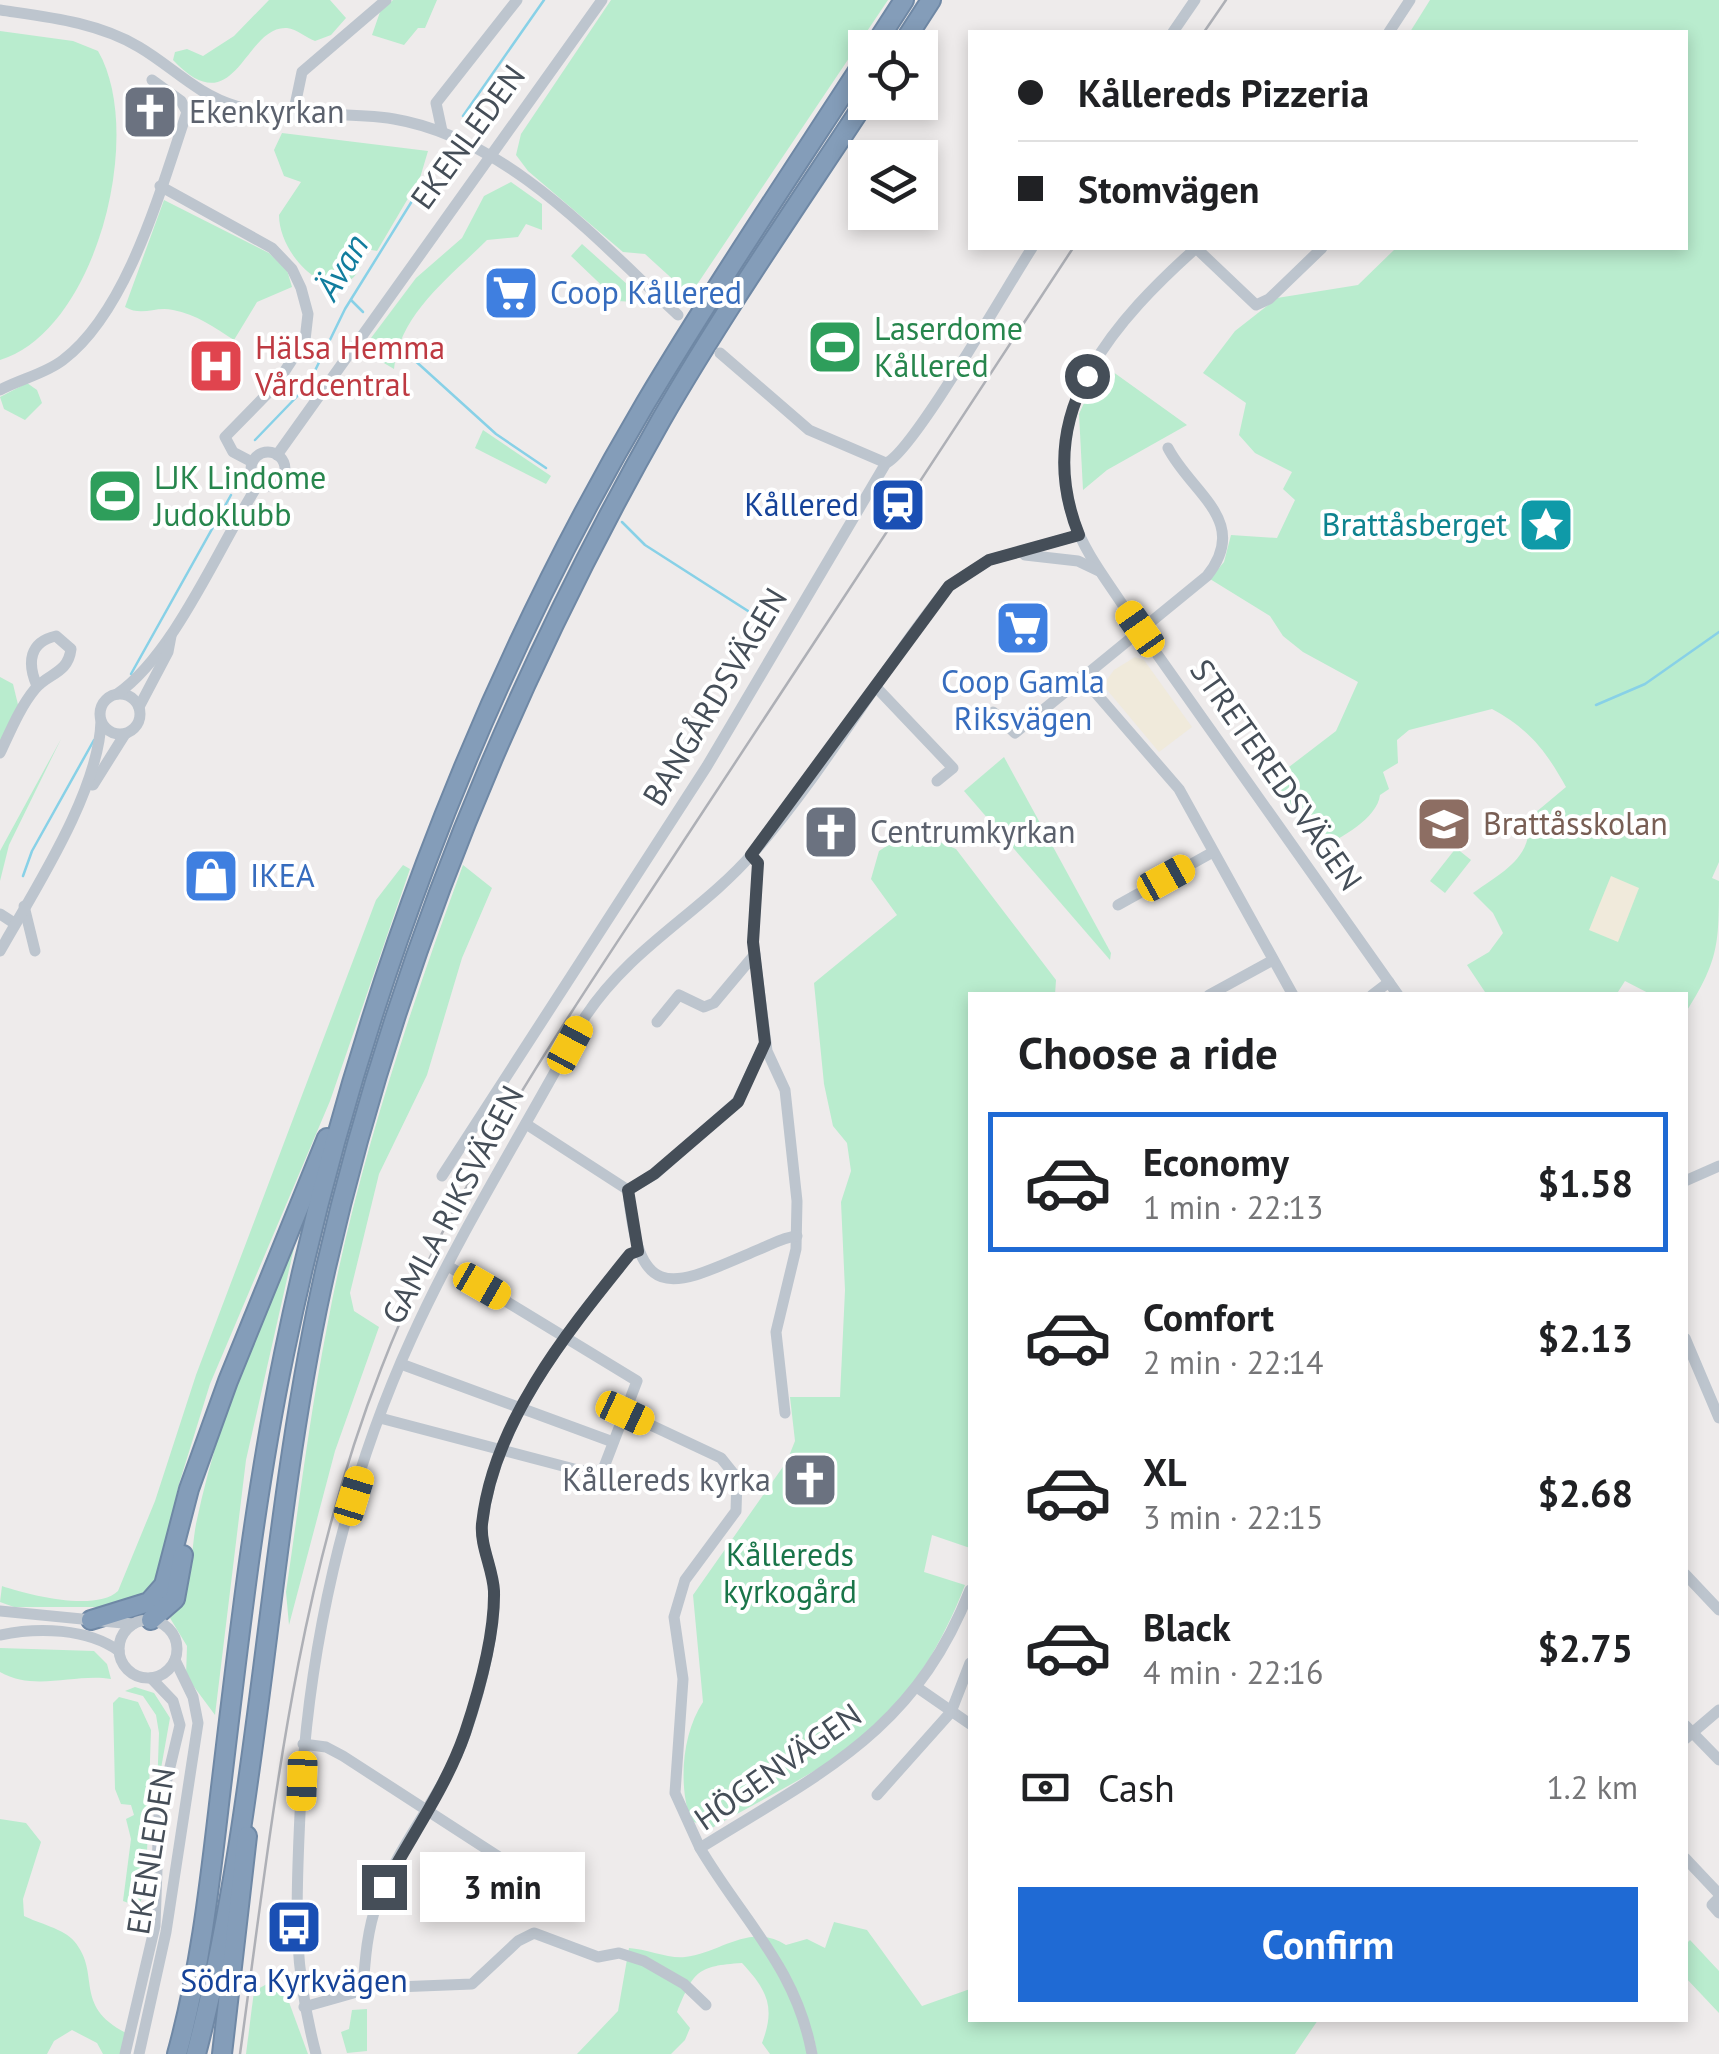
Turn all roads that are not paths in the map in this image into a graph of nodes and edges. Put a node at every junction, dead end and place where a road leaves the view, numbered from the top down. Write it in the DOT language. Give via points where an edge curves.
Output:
graph roads {
  1 [pos="386,0"];
  2 [pos="517,0"];
  3 [pos="602,0"];
  4 [pos="904,0"];
  5 [pos="931,0"];
  6 [pos="1195,0"];
  7 [pos="1410,0"];
  8 [pos="0,10"];
  9 [pos="885,30"];
  10 [pos="912,30"];
  11 [pos="1174,30"];
  12 [pos="1390,30"];
  13 [pos="152,80"];
  14 [pos="848,87"];
  15 [pos="293,115"];
  16 [pos="853,120"];
  17 [pos="442,131"];
  18 [pos="488,155"];
  19 [pos="160,186"];
  20 [pos="1031,250"];
  21 [pos="1194,250"];
  22 [pos="1198,250"];
  23 [pos="1320,250"];
  24 [pos="678,315"];
  25 [pos="720,353"];
  26 [pos="0,390"];
  27 [pos="1168,448"];
  28 [pos="278,455"];
  29 [pos="252,462"];
  30 [pos="886,463"];
  31 [pos="258,484"];
  32 [pos="1079,535"];
  33 [pos="1016,553"];
  34 [pos="1102,573"];
  35 [pos="1140,629"];
  36 [pos="171,632"];
  37 [pos="1081,676"];
  38 [pos="37,686"];
  39 [pos="875,686"];
  40 [pos="117,694"];
  41 [pos="139,707"];
  42 [pos="994,712"];
  43 [pos="101,721"];
  44 [pos="125,734"];
  45 [pos="0,753"];
  46 [pos="938,781"];
  47 [pos="81,800"];
  48 [pos="1214,852"];
  49 [pos="751,855"];
  50 [pos="1118,905"];
  51 [pos="24,906"];
  52 [pos="0,914"];
  53 [pos="14,923"];
  54 [pos="0,951"];
  55 [pos="35,951"];
  56 [pos="754,954"];
  57 [pos="1273,960"];
  58 [pos="1389,982"];
  59 [pos="1215,992"];
  60 [pos="1290,992"];
  61 [pos="1376,992"];
  62 [pos="1396,992"];
  63 [pos="657,1022"];
  64 [pos="765,1043"];
  65 [pos="360,1059"];
  66 [pos="526,1124"];
  67 [pos="1719,1166"];
  68 [pos="442,1176"];
  69 [pos="1688,1180"];
  70 [pos="628,1190"];
  71 [pos="796,1236"];
  72 [pos="638,1251"];
  73 [pos="448,1266"];
  74 [pos="566,1337"];
  75 [pos="1688,1345"];
  76 [pos="401,1364"];
  77 [pos="521,1409"];
  78 [pos="625,1413"];
  79 [pos="785,1413"];
  80 [pos="380,1418"];
  81 [pos="1719,1418"];
  82 [pos="208,1442"];
  83 [pos="613,1442"];
  84 [pos="500,1452"];
  85 [pos="1688,1577"];
  86 [pos="968,1595"];
  87 [pos="1719,1610"];
  88 [pos="0,1611"];
  89 [pos="91,1620"];
  90 [pos="142,1622"];
  91 [pos="0,1635"];
  92 [pos="119,1651"];
  93 [pos="175,1660"];
  94 [pos="968,1668"];
  95 [pos="151,1678"];
  96 [pos="918,1688"];
  97 [pos="1719,1710"];
  98 [pos="950,1712"];
  99 [pos="968,1723"];
  100 [pos="1688,1731"];
  101 [pos="1688,1733"];
  102 [pos="303,1744"];
  103 [pos="250,1748"];
  104 [pos="1719,1760"];
  105 [pos="876,1795"];
  106 [pos="426,1814"];
  107 [pos="700,1848"];
  108 [pos="1688,1861"];
  109 [pos="516,1868"];
  110 [pos="1719,1896"];
  111 [pos="1719,1913"];
  112 [pos="363,1990"];
  113 [pos="706,2005"];
  114 [pos="304,2007"];
  115 [pos="125,2054"];
  116 [pos="139,2054"];
  117 [pos="177,2054"];
  118 [pos="196,2054"];
  119 [pos="222,2054"];
  120 [pos="316,2054"];
  121 [pos="812,2054"];
  1 -- 15 [label="street" via="302,72"];
  2 -- 17 [label="street" via="436,103"];
  3 -- 18 [label="street, EKENLEDEN"];
  4 -- 9 [label="highway"];
  5 -- 10 [label="highway"];
  6 -- 11 [label="street"];
  7 -- 12 [label="street"];
  8 -- 15 [label="street" via="96,28 134,44 217,99"];
  13 -- 19 [label="street" via="187,112"];
  14 -- 65 [label="highway" via="643,407 533,614 445,814"];
  15 -- 17 [label="street" via="376,116"];
  16 -- 103 [label="highway" via="702,352 597,538 507,727 416,957 379,1066 326,1268 288,1458"];
  17 -- 18 [label="street"];
  18 -- 24 [label="street" via="564,212"];
  18 -- 28 [label="street, EKENLEDEN"];
  19 -- 26 [label="street" via="106,315 61,363"];
  19 -- 29 [label="street" via="272,248 302,288 305,340 275,386 225,437 233,452"];
  20 -- 30 [label="street, BANGÅRDSVÄGEN" via="921,422"];
  21 -- 32 [label="street" via="1119,327 1070,409 1064,468"];
  22 -- 23 [label="street" via="1256,305"];
  25 -- 30 [label="street" via="810,430"];
  27 -- 35 [label="street" via="1219,517 1223,547 1207,576"];
  28 -- 29 [label="street" via="263,453"];
  28 -- 31 [label="street, EKENLEDEN" via="282,479"];
  29 -- 31 [label="street"];
  30 -- 68 [label="street, BANGÅRDSVÄGEN" via="708,766"];
  31 -- 36 [label="street, EKENLEDEN"];
  32 -- 33 [label="street, GAMLA RIKSVÄGEN"];
  32 -- 34 [label="street, STRETEREDSVÄGEN"];
  33 -- 34 [label="street, GAMLA RIKSVÄGEN" via="1078,561"];
  33 -- 39 [label="street, GAMLA RIKSVÄGEN" via="954,581"];
  34 -- 35 [label="street, STRETEREDSVÄGEN"];
  35 -- 37 [label="street"];
  35 -- 58 [label="street, STRETEREDSVÄGEN"];
  36 -- 40 [label="street, EKENLEDEN" via="141,675"];
  36 -- 41 [label="street, EKENLEDEN" via="168,652"];
  37 -- 42 [label="street" via="1015,733"];
  37 -- 48 [label="street" via="1173,781"];
  38 -- 45 [label="street"];
  39 -- 46 [label="street" via="953,768"];
  39 -- 49 [label="street, GAMLA RIKSVÄGEN"];
  40 -- 41 [label="street"];
  40 -- 43 [label="street, EKENLEDEN" via="102,704"];
  41 -- 44 [label="street, EKENLEDEN" via="136,726"];
  43 -- 44 [label="street" via="108,731"];
  43 -- 47 [label="street, EKENLEDEN"];
  44 -- 47 [label="street, EKENLEDEN"];
  47 -- 51 [label="street, EKENLEDEN"];
  48 -- 50 [label="street"];
  48 -- 57 [label="street"];
  49 -- 56 [label="street" via="758,863"];
  49 -- 66 [label="street, GAMLA RIKSVÄGEN" via="613,978"];
  51 -- 53 [label="street, EKENLEDEN"];
  51 -- 55 [label="street"];
  52 -- 53 [label="street"];
  53 -- 54 [label="street, EKENLEDEN"];
  56 -- 63 [label="street" via="714,1003 704,1008 679,994"];
  56 -- 64 [label="street"];
  57 -- 59 [label="street"];
  57 -- 60 [label="street"];
  58 -- 61 [label="street"];
  58 -- 62 [label="street, STRETEREDSVÄGEN"];
  64 -- 70 [label="street" via="738,1102"];
  64 -- 71 [label="street" via="785,1090"];
  65 -- 82 [label="highway"];
  65 -- 117 [label="highway" via="277,1394 251,1545 204,1926"];
  66 -- 70 [label="street"];
  66 -- 73 [label="street, GAMLA RIKSVÄGEN"];
  67 -- 69 [label="street"];
  70 -- 72 [label="street"];
  71 -- 72 [label="street" via="683,1280 662,1279"];
  71 -- 79 [label="street" via="776,1332"];
  72 -- 74 [label="street"];
  73 -- 74 [label="street"];
  73 -- 76 [label="street, GAMLA RIKSVÄGEN"];
  74 -- 77 [label="street"];
  74 -- 78 [label="street" via="637,1381"];
  75 -- 81 [label="street"];
  76 -- 77 [label="street"];
  76 -- 80 [label="street, GAMLA RIKSVÄGEN"];
  77 -- 83 [label="street"];
  77 -- 84 [label="street"];
  78 -- 83 [label="street"];
  78 -- 107 [label="street" via="725,1460 736,1478 736,1511 685,1580 674,1616 683,1679 674,1793"];
  80 -- 84 [label="street"];
  80 -- 102 [label="street, GAMLA RIKSVÄGEN" via="334,1570"];
  82 -- 89 [label="highway" via="164,1585 149,1602"];
  82 -- 90 [label="highway" via="174,1599"];
  83 -- 84 [label="street" via="596,1473"];
  84 -- 106 [label="street" via="482,1528 494,1592 482,1664 466,1731"];
  85 -- 87 [label="street"];
  86 -- 96 [label="street, HÖGENVÄGEN"];
  88 -- 89 [label="street"];
  89 -- 90 [label="street"];
  90 -- 92 [label="street" via="124,1633"];
  90 -- 93 [label="street, EKENLEDEN" via="172,1631"];
  91 -- 92 [label="street, EKENLEDEN" via="79,1634"];
  92 -- 95 [label="street, EKENLEDEN" via="132,1672"];
  93 -- 95 [label="street"];
  93 -- 116 [label="street, EKENLEDEN" via="198,1723 166,1932"];
  94 -- 98 [label="street"];
  95 -- 115 [label="street, EKENLEDEN" via="173,1701 180,1724 159,1813 154,1926"];
  96 -- 98 [label="street"];
  96 -- 107 [label="street, HÖGENVÄGEN" via="868,1741"];
  97 -- 100 [label="street"];
  98 -- 99 [label="street"];
  98 -- 105 [label="street"];
  101 -- 104 [label="street"];
  102 -- 106 [label="street" via="343,1756"];
  102 -- 114 [label="street, GAMLA RIKSVÄGEN" via="294,1927"];
  103 -- 118 [label="highway" via="219,1954"];
  103 -- 119 [label="highway" via="246,1857"];
  106 -- 109 [label="street"];
  106 -- 112 [label="street" via="378,1902"];
  107 -- 121 [label="street, HÖGENVÄGEN" via="789,1977"];
  108 -- 110 [label="street"];
  110 -- 111 [label="street" via="1712,1905"];
  112 -- 113 [label="street" via="472,1984 534,1933 598,1958 619,1953 644,1961"];
  112 -- 114 [label="street"];
  114 -- 120 [label="street, GAMLA RIKSVÄGEN"];
}
